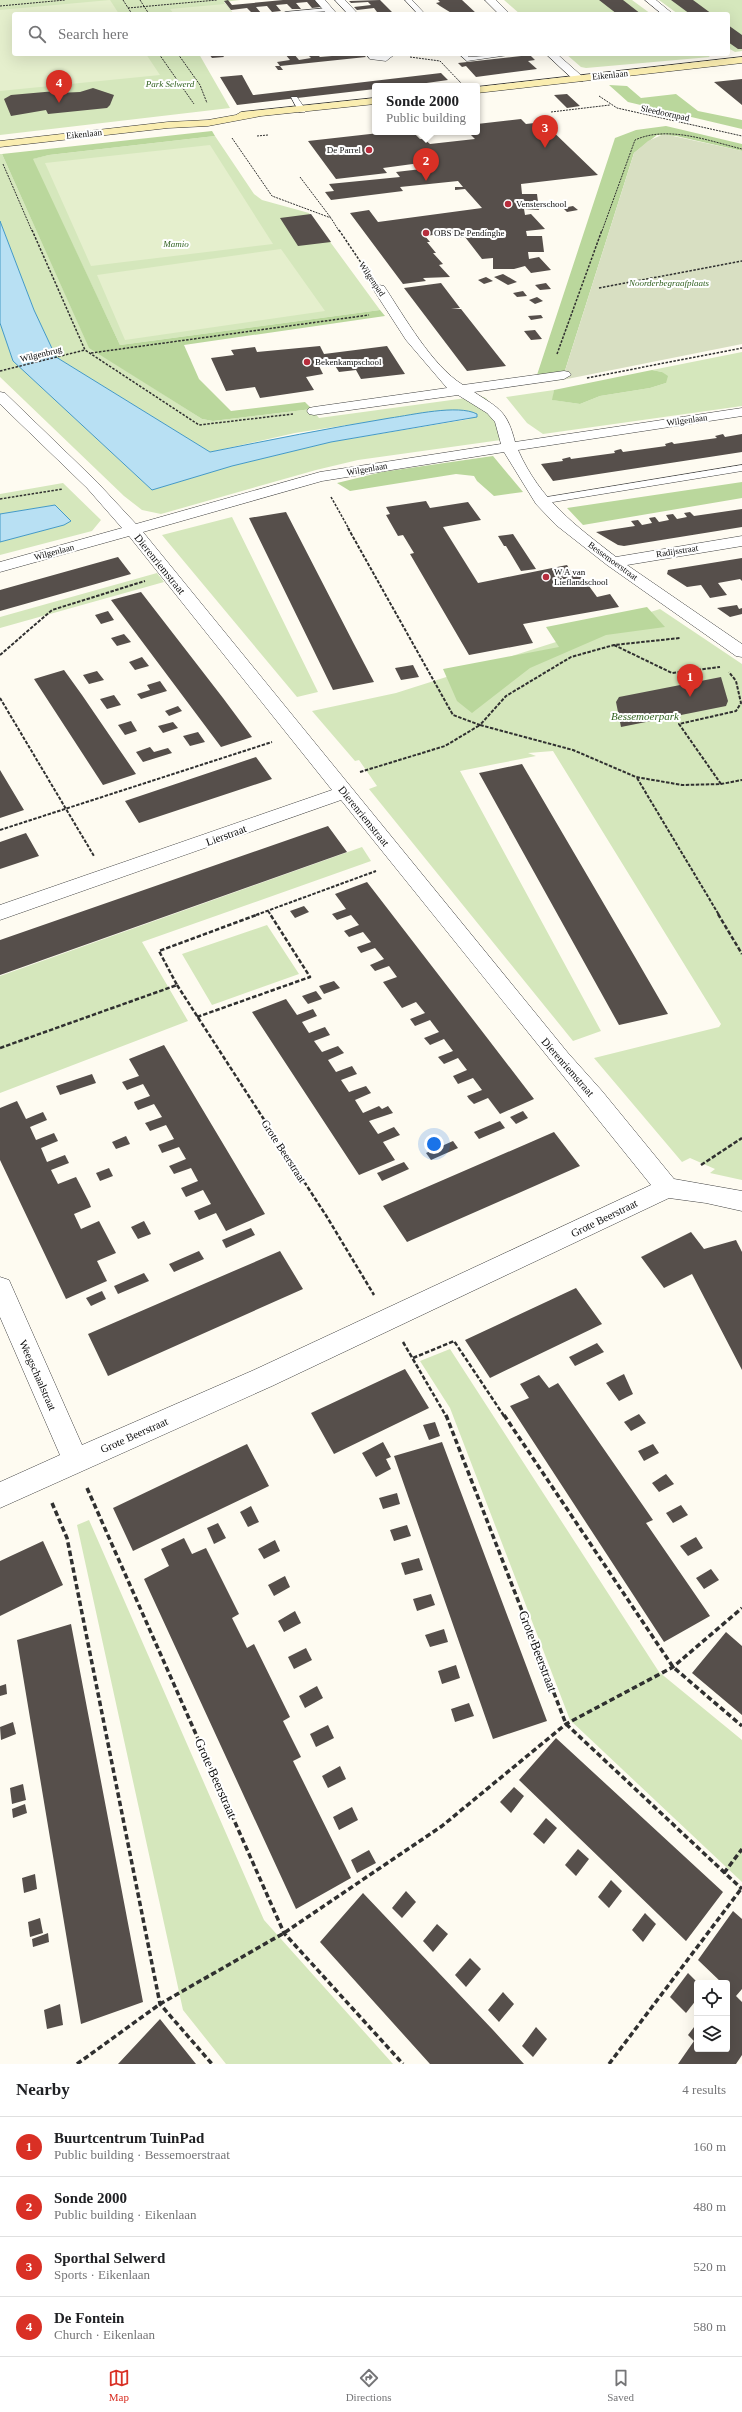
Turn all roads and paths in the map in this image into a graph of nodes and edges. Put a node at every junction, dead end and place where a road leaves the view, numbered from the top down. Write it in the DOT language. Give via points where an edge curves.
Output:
graph roads {
  1 [pos="65,0"];
  2 [pos="123,0"];
  3 [pos="140,0"];
  4 [pos="218,0"];
  5 [pos="320,0"];
  6 [pos="340,0"];
  7 [pos="408,0"];
  8 [pos="490,0"];
  9 [pos="650,0"];
  10 [pos="0,6"];
  11 [pos="144,6"];
  12 [pos="128,8"];
  13 [pos="131,12"];
  14 [pos="148,12"];
  15 [pos="330,12"];
  16 [pos="351,12"];
  17 [pos="420,12"];
  18 [pos="503,12"];
  19 [pos="665,12"];
  20 [pos="160,56"];
  21 [pos="179,56"];
  22 [pos="373,56"];
  23 [pos="388,56"];
  24 [pos="405,56"];
  25 [pos="464,56"];
  26 [pos="495,56"];
  27 [pos="553,56"];
  28 [pos="742,60"];
  29 [pos="579,79"];
  30 [pos="462,83"];
  31 [pos="480,90"];
  32 [pos="597,94"];
  33 [pos="294,99"];
  34 [pos="372,101"];
  35 [pos="610,105"];
  36 [pos="210,108"];
  37 [pos="302,110"];
  38 [pos="551,112"];
  39 [pos="256,115"];
  40 [pos="205,118"];
  41 [pos="168,125"];
  42 [pos="228,133"];
  43 [pos="742,136"];
  44 [pos="0,144"];
  45 [pos="742,149"];
  46 [pos="0,157"];
  47 [pos="300,177"];
  48 [pos="331,218"];
  49 [pos="742,262"];
  50 [pos="599,288"];
  51 [pos="379,289"];
  52 [pos="394,312"];
  53 [pos="742,348"];
  54 [pos="85,350"];
  55 [pos="90,353"];
  56 [pos="0,371"];
  57 [pos="564,375"];
  58 [pos="549,377"];
  59 [pos="461,391"];
  60 [pos="0,396"];
  61 [pos="314,412"];
  62 [pos="742,412"];
  63 [pos="509,446"];
  64 [pos="742,468"];
  65 [pos="320,477"];
  66 [pos="92,485"];
  67 [pos="0,499"];
  68 [pos="541,501"];
  69 [pos="134,531"];
  70 [pos="742,541"];
  71 [pos="613,562"];
  72 [pos="0,567"];
  73 [pos="169,574"];
  74 [pos="726,642"];
  75 [pos="614,645"];
  76 [pos="742,652"];
  77 [pos="0,654"];
  78 [pos="723,668"];
  79 [pos="727,671"];
  80 [pos="0,698"];
  81 [pos="480,724"];
  82 [pos="297,733"];
  83 [pos="636,777"];
  84 [pos="742,780"];
  85 [pos="722,784"];
  86 [pos="340,786"];
  87 [pos="66,808"];
  88 [pos="0,830"];
  89 [pos="400,861"];
  90 [pos="107,877"];
  91 [pos="268,911"];
  92 [pos="0,913"];
  93 [pos="742,954"];
  94 [pos="177,985"];
  95 [pos="197,1017"];
  96 [pos="0,1048"];
  97 [pos="742,1138"];
  98 [pos="667,1188"];
  99 [pos="742,1202"];
  100 [pos="0,1288"];
  101 [pos="389,1319"];
  102 [pos="413,1358"];
  103 [pos="76,1462"];
  104 [pos="40,1477"];
  105 [pos="0,1495"];
  106 [pos="742,1608"];
  107 [pos="673,1667"];
  108 [pos="566,1724"];
  109 [pos="742,1726"];
  110 [pos="742,1849"];
  111 [pos="724,1872"];
  112 [pos="742,1889"];
  113 [pos="284,1934"];
  114 [pos="160,2004"];
  115 [pos="77,2064"];
  116 [pos="212,2064"];
  117 [pos="402,2064"];
  118 [pos="609,2064"];
  1 -- 10 [label="path"];
  2 -- 12 [label="path"];
  3 -- 11 [label="path"];
  4 -- 11 [label="path"];
  5 -- 15 [label="street"];
  6 -- 16 [label="street"];
  7 -- 17 [label="lane"];
  8 -- 18 [label="street"];
  9 -- 19 [label="street"];
  11 -- 12 [label="path"];
  11 -- 14 [label="path"];
  12 -- 13 [label="path"];
  20 -- 40 [label="path"];
  21 -- 36 [label="path" via="200,85"];
  22 -- 23 [label="street"];
  24 -- 30 [label="path" via="440,61"];
  25 -- 26 [label="lane" via="467,59"];
  27 -- 29 [label="street"];
  28 -- 29 [label="main road, Eikenlaan"];
  29 -- 31 [label="main road, Eikenlaan"];
  32 -- 35 [label="path, Sleedoornpad"];
  33 -- 37 [label="lane"];
  34 -- 37 [label="main road, Eikenlaan"];
  35 -- 38 [label="path"];
  35 -- 43 [label="path, Sleedoornpad"];
  37 -- 39 [label="main road, Eikenlaan"];
  39 -- 40 [label="main road, Eikenlaan"];
  39 -- 41 [label="main road, Eikenlaan" via="231,120"];
  40 -- 41 [label="main road, Eikenlaan"];
  41 -- 44 [label="main road, Eikenlaan"];
  42 -- 48 [label="path" via="272,196"];
  45 -- 58 [label="path" via="669,133 635,140"];
  46 -- 54 [label="path"];
  47 -- 48 [label="path, Wilgenpad"];
  48 -- 51 [label="path, Wilgenpad"];
  49 -- 50 [label="path"];
  51 -- 52 [label="street, Wilgenpad"];
  52 -- 55 [label="path"];
  52 -- 59 [label="street, Wilgenpad" via="435,367 448,382"];
  53 -- 58 [label="path" via="558,384"];
  54 -- 55 [label="path"];
  54 -- 56 [label="path, Wilgenbrug"];
  55 -- 61 [label="path" via="200,425"];
  57 -- 58 [label="street"];
  58 -- 59 [label="street"];
  59 -- 61 [label="street"];
  59 -- 63 [label="street, Wilgenpad" via="492,410 502,421"];
  60 -- 66 [label="street, Dierenriemstraat"];
  62 -- 63 [label="street, Wilgenlaan"];
  63 -- 65 [label="street, Wilgenlaan"];
  63 -- 68 [label="street, Bessemoerstraat" via="517,464"];
  64 -- 68 [label="lane"];
  65 -- 69 [label="street, Wilgenlaan"];
  65 -- 81 [label="path" via="453,715"];
  66 -- 67 [label="path"];
  66 -- 69 [label="street, Dierenriemstraat"];
  68 -- 71 [label="street, Bessemoerstraat" via="562,522"];
  69 -- 72 [label="street, Wilgenlaan"];
  69 -- 73 [label="street, Dierenriemstraat"];
  70 -- 71 [label="street, Radijsstraat"];
  71 -- 74 [label="street, Bessemoerstraat"];
  73 -- 77 [label="path" via="52,610"];
  73 -- 82 [label="street, Dierenriemstraat"];
  74 -- 75 [label="path" via="677,638"];
  74 -- 76 [label="street, Bessemoerstraat"];
  75 -- 78 [label="path" via="672,673 716,666"];
  75 -- 81 [label="path" via="571,657 506,696"];
  79 -- 85 [label="path" via="736,681 741,704 736,711 679,724"];
  80 -- 87 [label="path"];
  81 -- 83 [label="path" via="573,750"];
  81 -- 86 [label="path" via="444,746"];
  82 -- 86 [label="street, Dierenriemstraat"];
  82 -- 87 [label="path"];
  83 -- 85 [label="path" via="682,785"];
  83 -- 93 [label="path"];
  84 -- 85 [label="path"];
  86 -- 89 [label="street, Dierenriemstraat"];
  86 -- 90 [label="street, Lierstraat"];
  87 -- 88 [label="path"];
  87 -- 90 [label="path"];
  89 -- 91 [label="path"];
  89 -- 98 [label="street, Dierenriemstraat"];
  90 -- 92 [label="street, Lierstraat"];
  91 -- 94 [label="path, Grote Beerstraat" via="159,951"];
  91 -- 95 [label="path" via="310,977"];
  94 -- 95 [label="path, Grote Beerstraat"];
  94 -- 96 [label="path"];
  95 -- 101 [label="path, Grote Beerstraat" via="327,1217"];
  97 -- 98 [label="path"];
  98 -- 99 [label="street" via="706,1193"];
  98 -- 101 [label="street, Grote Beerstraat"];
  100 -- 103 [label="street, Weegschaalstraat"];
  101 -- 102 [label="path, Grote Beerstraat"];
  101 -- 103 [label="street, Grote Beerstraat"];
  102 -- 107 [label="path" via="454,1341"];
  102 -- 108 [label="path, Grote Beerstraat" via="445,1413"];
  103 -- 104 [label="street, Grote Beerstraat"];
  103 -- 113 [label="path, Grote Beerstraat"];
  104 -- 105 [label="street, Grote Beerstraat"];
  104 -- 114 [label="path" via="67,1538"];
  106 -- 107 [label="path"];
  107 -- 108 [label="path"];
  107 -- 109 [label="path"];
  108 -- 111 [label="path, Grote Beerstraat"];
  108 -- 113 [label="path" via="442,1826"];
  110 -- 111 [label="path"];
  111 -- 112 [label="path, Grote Beerstraat"];
  112 -- 118 [label="path"];
  113 -- 114 [label="path"];
  113 -- 117 [label="path, Grote Beerstraat"];
  114 -- 115 [label="path"];
  114 -- 116 [label="path"];
}
